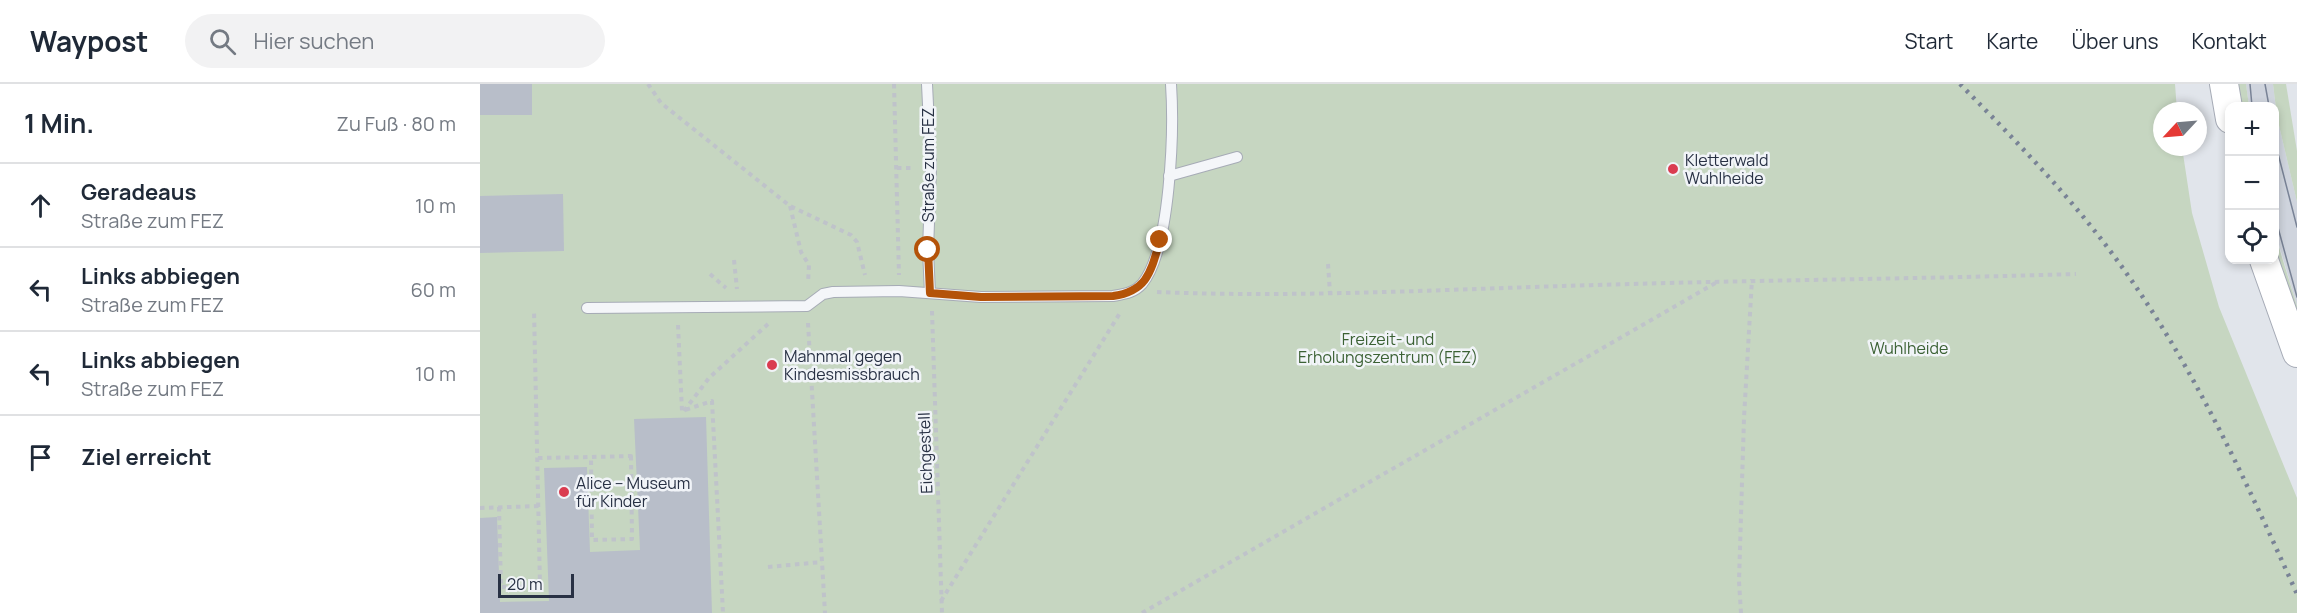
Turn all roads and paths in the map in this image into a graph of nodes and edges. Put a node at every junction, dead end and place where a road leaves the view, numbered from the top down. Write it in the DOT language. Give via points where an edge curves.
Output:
graph roads {
  1 [pos="648,84"];
  2 [pos="894,84"];
  3 [pos="927,84"];
  4 [pos="1171,84"];
  5 [pos="2224,84"];
  6 [pos="2227,102"];
  7 [pos="1237,157"];
  8 [pos="1169,176"];
  9 [pos="790,206"];
  10 [pos="734,260"];
  11 [pos="1328,264"];
  12 [pos="2265,264"];
  13 [pos="2076,274"];
  14 [pos="1752,279"];
  15 [pos="1719,281"];
  16 [pos="868,291"];
  17 [pos="899,291"];
  18 [pos="1134,291"];
  19 [pos="930,293"];
  20 [pos="1330,293"];
  21 [pos="739,305"];
  22 [pos="784,305"];
  23 [pos="678,306"];
  24 [pos="807,306"];
  25 [pos="587,308"];
  26 [pos="534,310"];
  27 [pos="2297,353"];
  28 [pos="684,411"];
  29 [pos="591,457"];
  30 [pos="538,458"];
  31 [pos="539,506"];
  32 [pos="499,507"];
  33 [pos="480,508"];
  34 [pos="822,562"];
  35 [pos="768,567"];
  36 [pos="941,601"];
  37 [pos="723,613"];
  38 [pos="825,613"];
  39 [pos="942,613"];
  40 [pos="1142,613"];
  41 [pos="1741,613"];
  1 -- 9 [label="path" via="661,103"];
  2 -- 17 [label="path"];
  3 -- 19 [label="lane, Straße zum FEZ"];
  4 -- 8 [label="lane"];
  5 -- 6 [label="main road"];
  7 -- 8 [label="lane"];
  8 -- 18 [label="lane" via="1154,261"];
  9 -- 16 [label="path" via="851,235 857,242"];
  9 -- 24 [label="path" via="801,252 809,265"];
  10 -- 21 [label="path"];
  11 -- 20 [label="path"];
  12 -- 27 [label="main road"];
  13 -- 14 [label="path"];
  14 -- 15 [label="path"];
  14 -- 41 [label="path" via="1744,418"];
  15 -- 20 [label="path"];
  15 -- 40 [label="path"];
  16 -- 17 [label="lane"];
  16 -- 24 [label="lane" via="823,294"];
  17 -- 19 [label="lane"];
  18 -- 19 [label="lane" via="1113,296 981,297"];
  18 -- 20 [label="path"];
  18 -- 36 [label="path"];
  19 -- 36 [label="path, Eichgestell"];
  21 -- 22 [label="lane"];
  21 -- 23 [label="lane"];
  22 -- 24 [label="lane"];
  22 -- 28 [label="path" via="779,315 709,378"];
  23 -- 25 [label="lane"];
  23 -- 28 [label="path"];
  24 -- 34 [label="path"];
  26 -- 30 [label="path"];
  28 -- 37 [label="path" via="712,401"];
  29 -- 29 [label="path" via="632,456 632,539 592,540"];
  29 -- 30 [label="path"];
  30 -- 31 [label="path"];
  31 -- 32 [label="path"];
  31 -- 32 [label="path" via="540,586 521,587 501,587"];
  32 -- 33 [label="path"];
  34 -- 35 [label="path"];
  34 -- 38 [label="path"];
  36 -- 39 [label="path, Eichgestell"];
}
